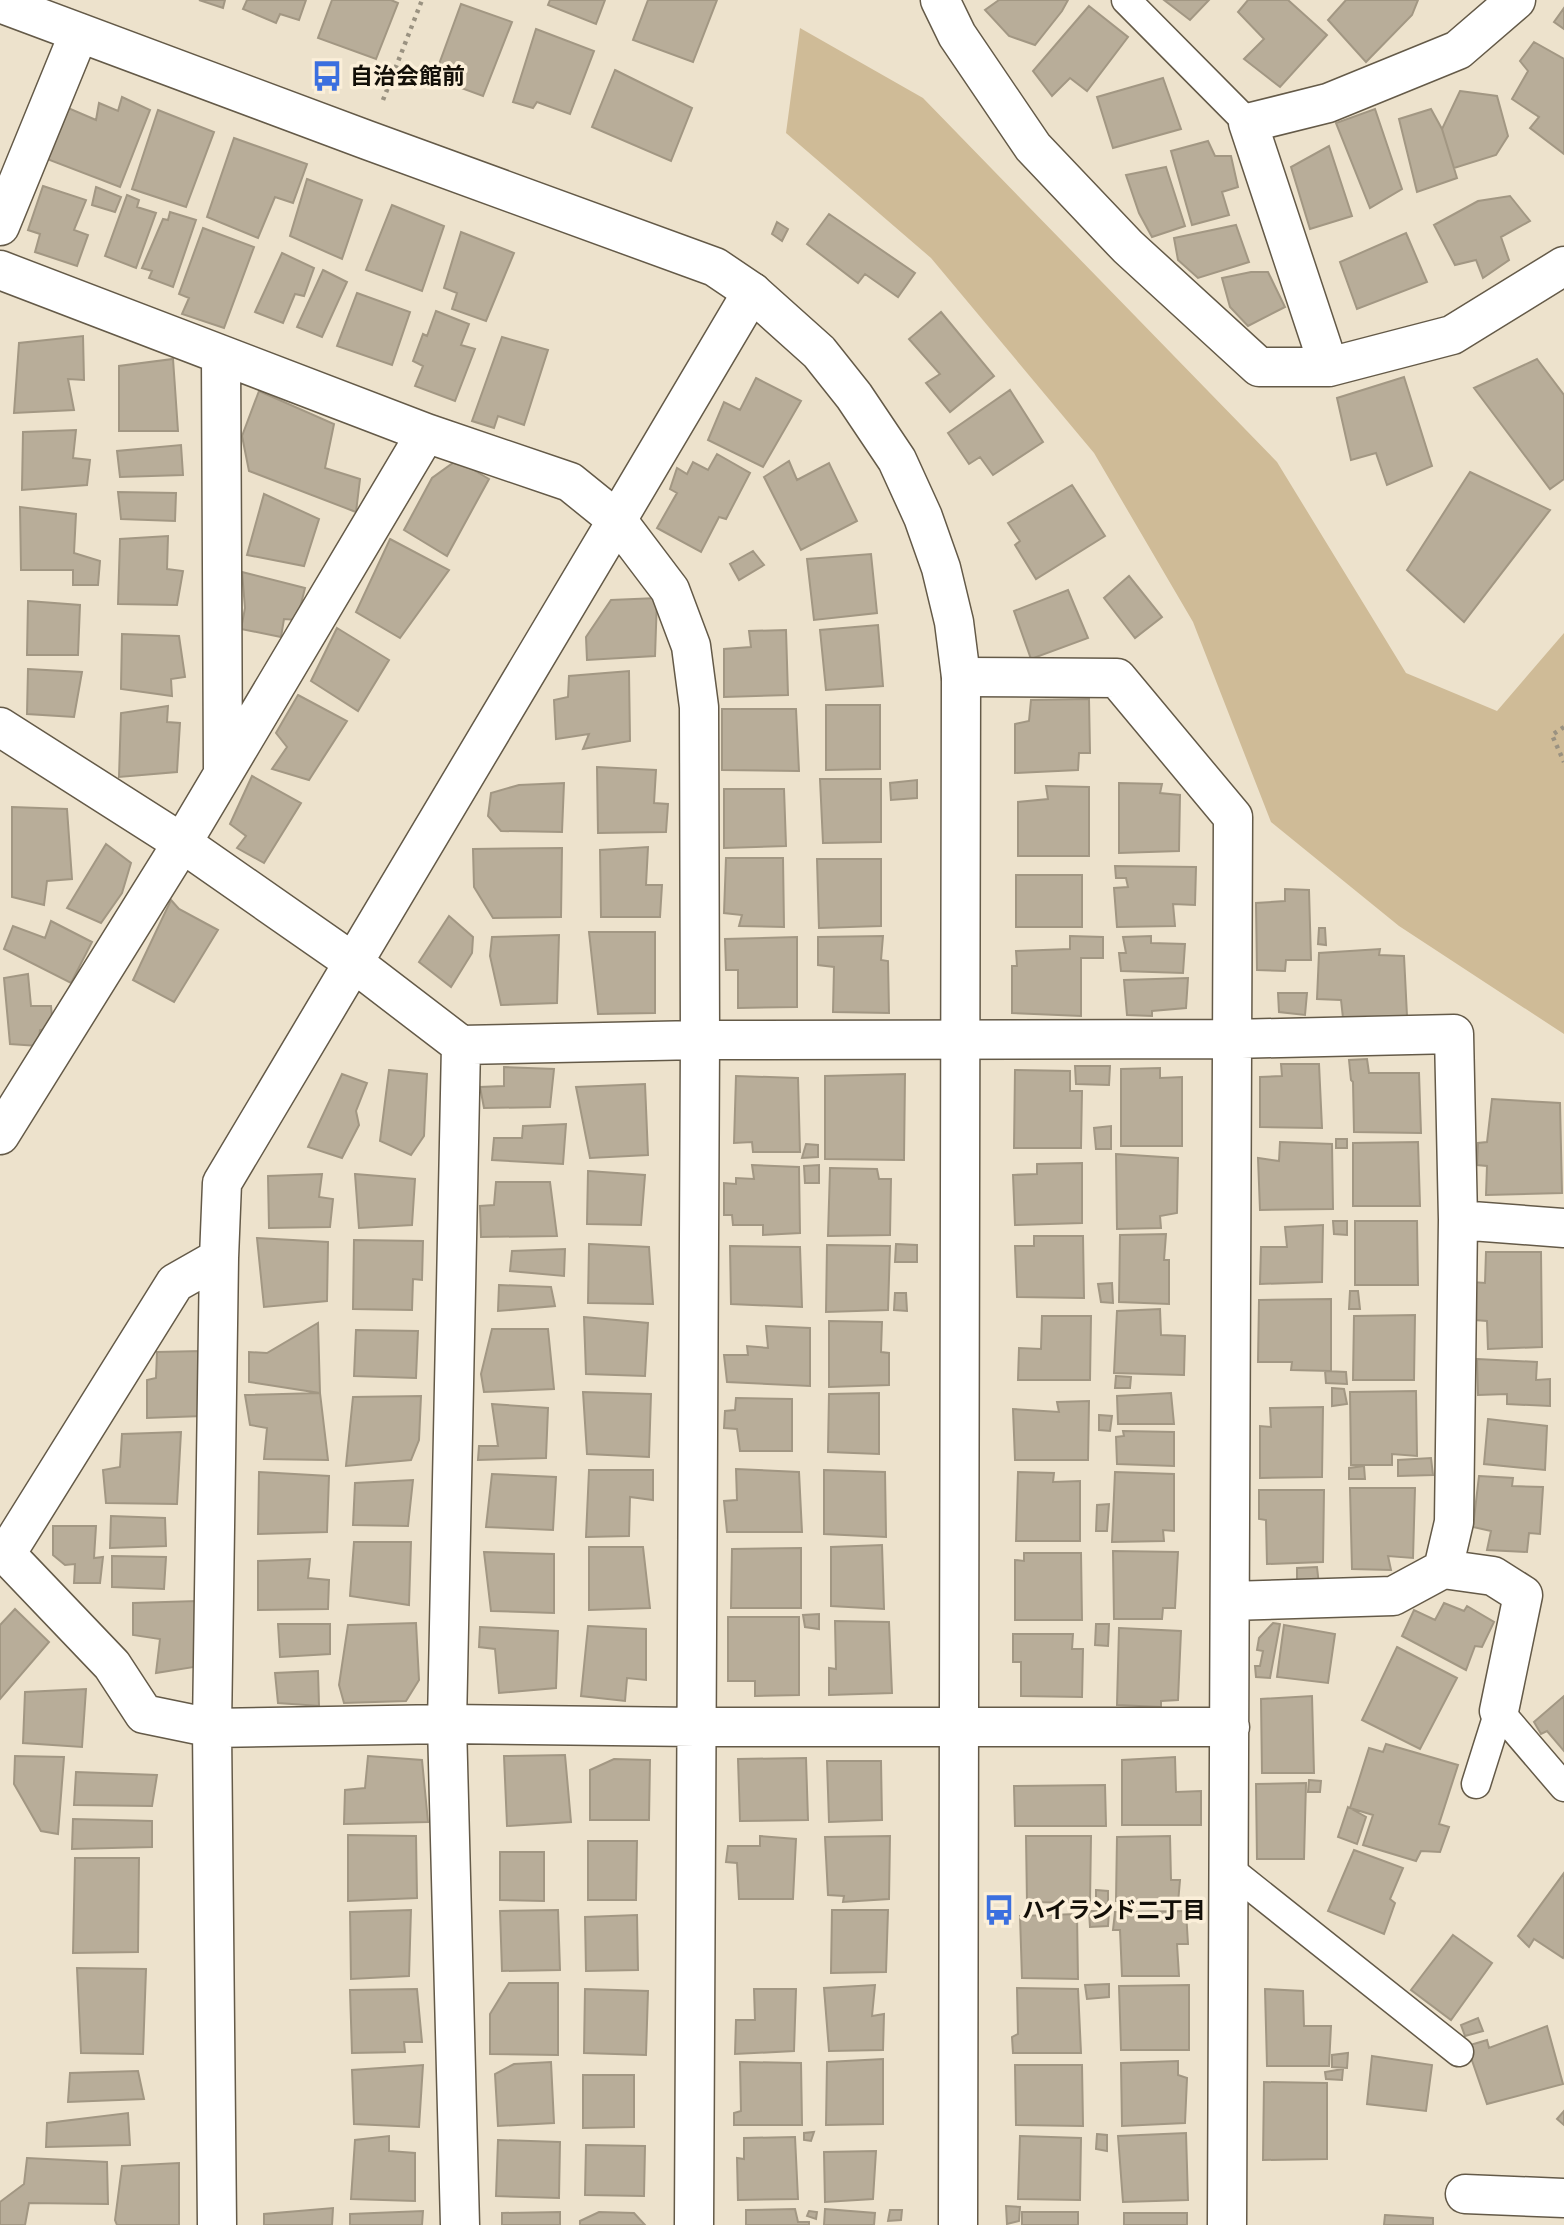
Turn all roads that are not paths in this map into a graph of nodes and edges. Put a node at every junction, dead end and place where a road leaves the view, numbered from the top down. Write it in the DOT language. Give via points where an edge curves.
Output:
graph roads {
  1 [pos="940,0"];
  2 [pos="1126,0"];
  3 [pos="1516,0"];
  4 [pos="0,3"];
  5 [pos="79,33"];
  6 [pos="1248,123"];
  7 [pos="0,226"];
  8 [pos="1564,266"];
  9 [pos="0,270"];
  10 [pos="752,292"];
  11 [pos="220,355"];
  12 [pos="1329,367"];
  13 [pos="426,433"];
  14 [pos="617,520"];
  15 [pos="961,677"];
  16 [pos="0,727"];
  17 [pos="223,774"];
  18 [pos="182,843"];
  19 [pos="354,964"];
  20 [pos="1232,1039"];
  21 [pos="700,1040"];
  22 [pos="960,1040"];
  23 [pos="461,1045"];
  24 [pos="0,1135"];
  25 [pos="1458,1220"];
  26 [pos="1564,1228"];
  27 [pos="219,1258"];
  28 [pos="3,1553"];
  29 [pos="1443,1569"];
  30 [pos="1230,1601"];
  31 [pos="1499,1711"];
  32 [pos="447,1724"];
  33 [pos="695,1727"];
  34 [pos="959,1727"];
  35 [pos="1230,1727"];
  36 [pos="212,1728"];
  37 [pos="1476,1784"];
  38 [pos="1564,1787"];
  39 [pos="1229,1869"];
  40 [pos="1459,2052"];
  41 [pos="1465,2194"];
  42 [pos="1564,2198"];
  43 [pos="217,2225"];
  44 [pos="460,2225"];
  45 [pos="694,2225"];
  46 [pos="958,2225"];
  47 [pos="1227,2225"];
  1 -- 12 [label="street" via="957,35 1033,147 1128,247 1259,367"];
  2 -- 6 [label="lane"];
  3 -- 6 [label="street" via="1458,50 1328,103"];
  4 -- 5 [label="street"];
  5 -- 7 [label="street"];
  5 -- 10 [label="street" via="715,267"];
  6 -- 12 [label="street"];
  8 -- 12 [label="street" via="1452,335"];
  9 -- 11 [label="street"];
  10 -- 14 [label="street"];
  10 -- 15 [label="street" via="819,352 897,460 941,568"];
  11 -- 13 [label="street"];
  11 -- 17 [label="street"];
  13 -- 14 [label="street" via="570,482"];
  13 -- 17 [label="street"];
  14 -- 19 [label="street"];
  14 -- 21 [label="street" via="670,590 691,646 699,707"];
  15 -- 20 [label="street" via="1117,678 1233,817"];
  15 -- 22 [label="street"];
  16 -- 18 [label="street"];
  17 -- 18 [label="street"];
  18 -- 19 [label="street"];
  18 -- 24 [label="street"];
  19 -- 23 [label="street"];
  19 -- 27 [label="street" via="222,1183"];
  20 -- 22 [label="street"];
  20 -- 25 [label="street" via="1454,1034"];
  20 -- 30 [label="street"];
  21 -- 22 [label="street"];
  21 -- 23 [label="street"];
  21 -- 33 [label="street"];
  22 -- 34 [label="street"];
  23 -- 32 [label="street"];
  25 -- 26 [label="street"];
  25 -- 29 [label="street" via="1454,1522"];
  27 -- 28 [label="street" via="175,1283"];
  27 -- 36 [label="street"];
  28 -- 36 [label="street" via="113,1665 144,1714"];
  29 -- 30 [label="street" via="1393,1596"];
  29 -- 31 [label="street" via="1493,1576 1523,1595"];
  30 -- 35 [label="street"];
  31 -- 37 [label="lane"];
  31 -- 38 [label="lane"];
  32 -- 33 [label="street"];
  32 -- 36 [label="street"];
  32 -- 44 [label="street"];
  33 -- 34 [label="street"];
  33 -- 45 [label="street"];
  34 -- 35 [label="street"];
  34 -- 46 [label="street"];
  35 -- 39 [label="street"];
  36 -- 43 [label="street"];
  39 -- 40 [label="lane"];
  39 -- 47 [label="street"];
  41 -- 42 [label="street"];
}
